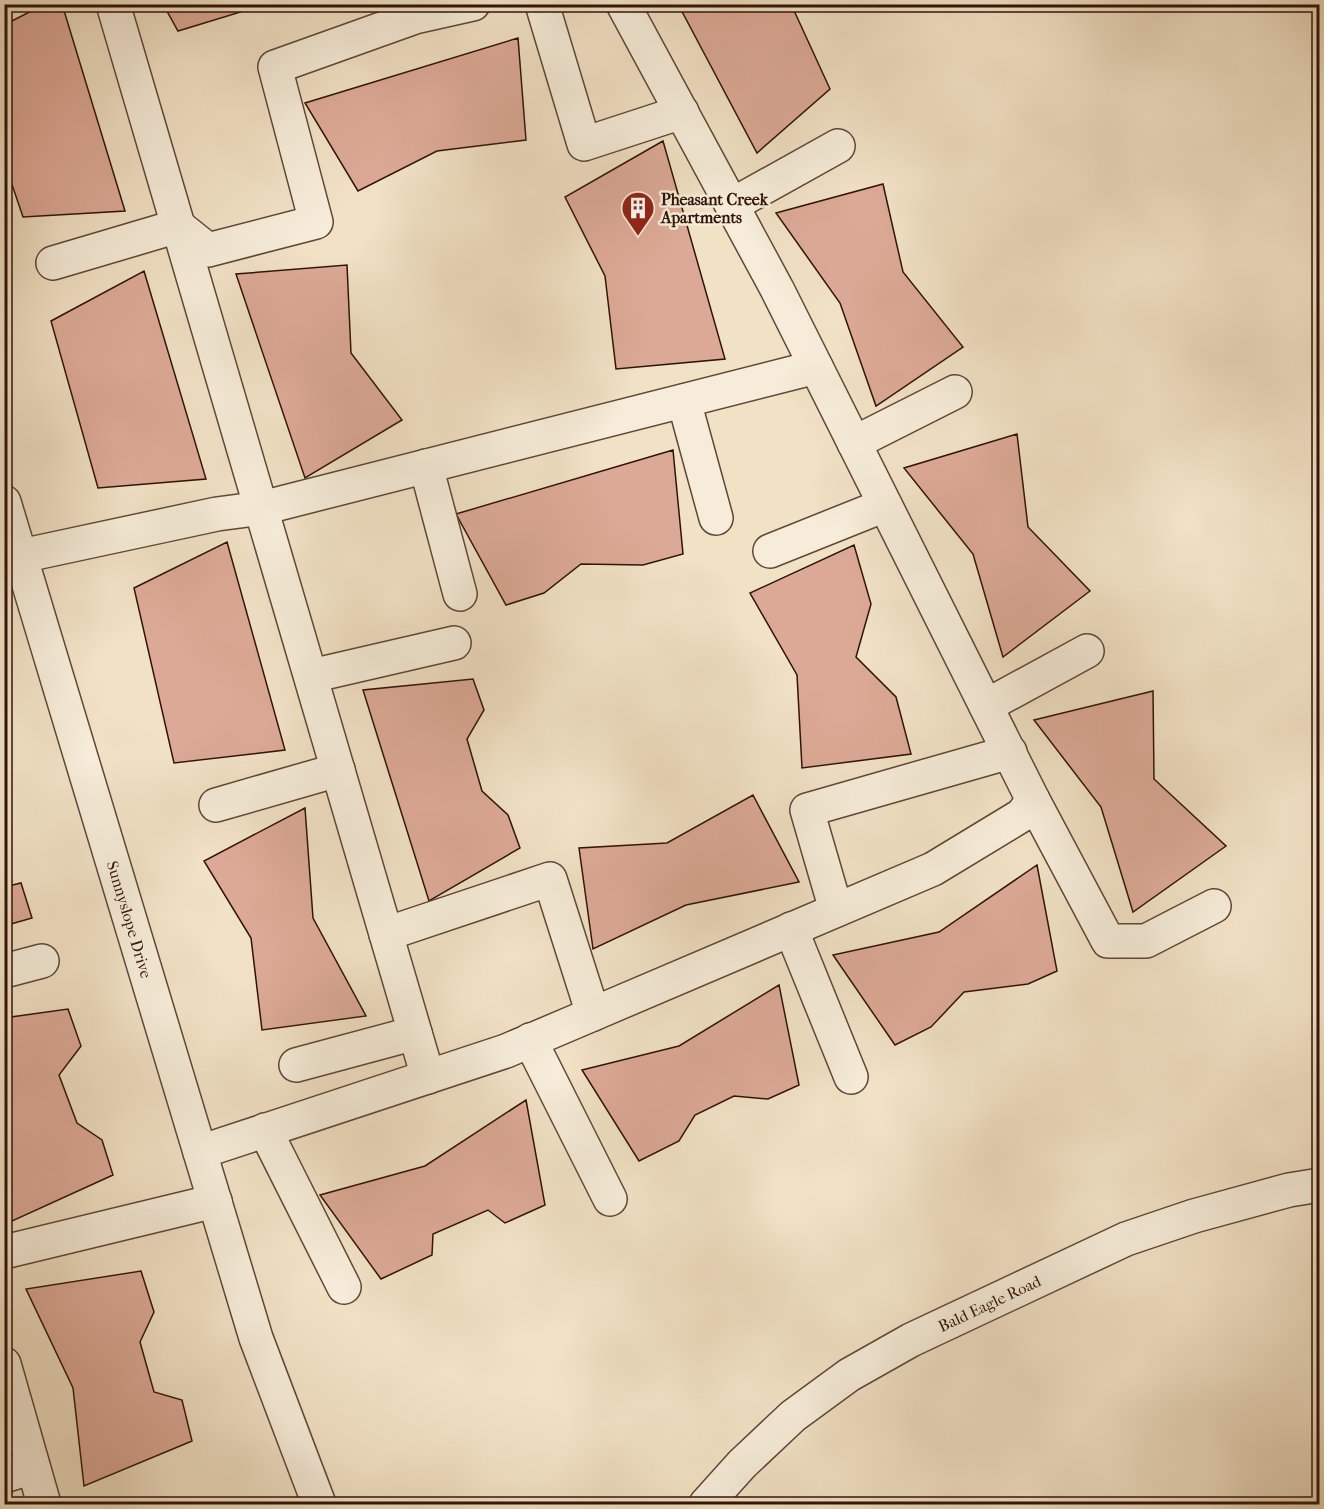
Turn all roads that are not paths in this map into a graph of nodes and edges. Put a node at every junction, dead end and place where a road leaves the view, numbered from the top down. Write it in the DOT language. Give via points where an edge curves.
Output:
graph roads {
  1 [pos="113,4"];
  2 [pos="473,4"];
  3 [pos="542,4"];
  4 [pos="623,4"];
  5 [pos="413,11"];
  6 [pos="682,112"];
  7 [pos="838,146"];
  8 [pos="732,205"];
  9 [pos="178,226"];
  10 [pos="52,263"];
  11 [pos="816,367"];
  12 [pos="955,392"];
  13 [pos="684,401"];
  14 [pos="854,443"];
  15 [pos="426,466"];
  16 [pos="4,502"];
  17 [pos="885,505"];
  18 [pos="262,508"];
  19 [pos="716,519"];
  20 [pos="770,551"];
  21 [pos="21,556"];
  22 [pos="460,594"];
  23 [pos="454,643"];
  24 [pos="1087,651"];
  25 [pos="311,676"];
  26 [pos="986,706"];
  27 [pos="1010,753"];
  28 [pos="338,770"];
  29 [pos="1033,800"];
  30 [pos="216,806"];
  31 [pos="1214,906"];
  32 [pos="836,910"];
  33 [pos="791,929"];
  34 [pos="386,934"];
  35 [pos="42,961"];
  36 [pos="4,970"];
  37 [pos="592,1014"];
  38 [pos="415,1032"];
  39 [pos="530,1040"];
  40 [pos="296,1065"];
  41 [pos="428,1077"];
  42 [pos="851,1077"];
  43 [pos="265,1130"];
  44 [pos="200,1152"];
  45 [pos="1320,1185"];
  46 [pos="610,1200"];
  47 [pos="214,1201"];
  48 [pos="4,1252"];
  49 [pos="344,1287"];
  50 [pos="4,1364"];
  51 [pos="19,1472"];
  52 [pos="44,1504"];
  53 [pos="319,1504"];
  54 [pos="706,1504"];
  1 -- 9 [label="street"];
  2 -- 5 [label="street"];
  3 -- 6 [label="street" via="584,144"];
  4 -- 6 [label="street"];
  5 -- 9 [label="street" via="275,67 316,222 208,250"];
  6 -- 8 [label="street"];
  7 -- 8 [label="street"];
  8 -- 11 [label="street"];
  9 -- 10 [label="street"];
  9 -- 18 [label="street"];
  11 -- 13 [label="street"];
  11 -- 14 [label="street"];
  12 -- 14 [label="street"];
  13 -- 15 [label="street"];
  13 -- 19 [label="street"];
  14 -- 17 [label="street"];
  15 -- 18 [label="street"];
  15 -- 22 [label="street"];
  16 -- 21 [label="street, Sunnyslope Drive"];
  17 -- 20 [label="street"];
  17 -- 26 [label="street"];
  18 -- 21 [label="street"];
  18 -- 25 [label="street"];
  21 -- 44 [label="street, Sunnyslope Drive"];
  23 -- 25 [label="street"];
  24 -- 26 [label="street"];
  25 -- 28 [label="street"];
  26 -- 27 [label="street"];
  27 -- 29 [label="street"];
  27 -- 32 [label="street" via="807,810"];
  28 -- 30 [label="street"];
  28 -- 34 [label="street"];
  29 -- 31 [label="street" via="1107,941 1146,941"];
  29 -- 32 [label="street" via="1022,815 933,869"];
  32 -- 33 [label="street"];
  33 -- 37 [label="street"];
  33 -- 42 [label="street"];
  34 -- 37 [label="street" via="550,879"];
  34 -- 38 [label="street"];
  35 -- 36 [label="street"];
  37 -- 39 [label="street"];
  38 -- 40 [label="street"];
  38 -- 41 [label="street"];
  39 -- 41 [label="street"];
  39 -- 46 [label="street"];
  41 -- 43 [label="street"];
  43 -- 44 [label="street"];
  43 -- 49 [label="street"];
  44 -- 47 [label="street, Sunnyslope Drive"];
  45 -- 54 [label="street, Bald Eagle Road" via="1194,1216 1126,1239 910,1340 849,1375 793,1416"];
  47 -- 48 [label="street"];
  47 -- 53 [label="street, Sunnyslope Drive" via="256,1338"];
  50 -- 51 [label="street"];
  51 -- 52 [label="street"];
}
